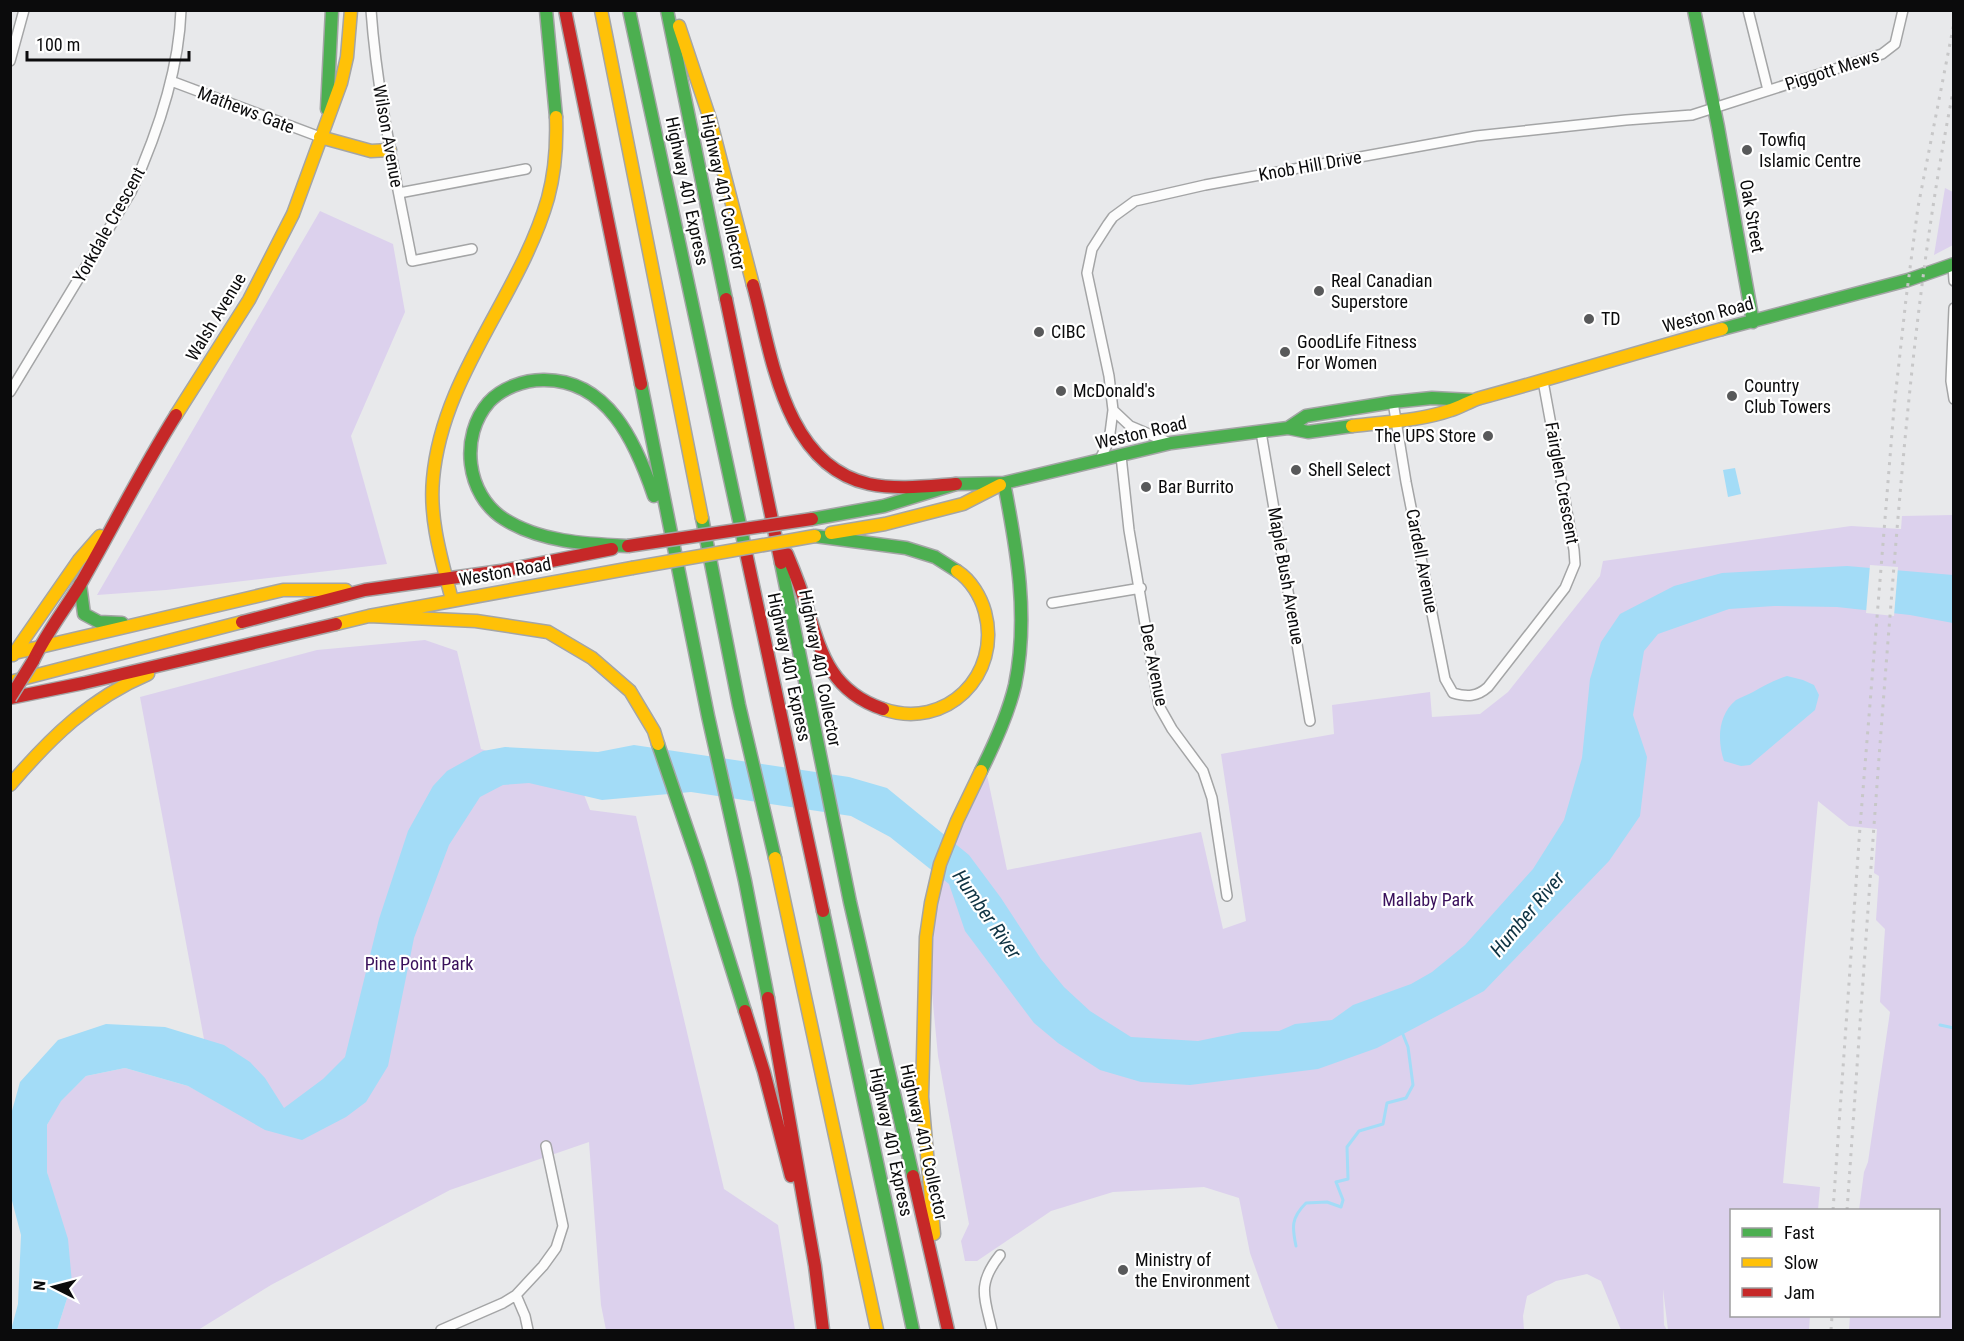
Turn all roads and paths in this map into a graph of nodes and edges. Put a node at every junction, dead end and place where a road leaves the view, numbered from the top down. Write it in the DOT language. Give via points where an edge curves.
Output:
graph roads {
  1 [pos="24,10"];
  2 [pos="181,10"];
  3 [pos="332,10"];
  4 [pos="351,10"];
  5 [pos="371,10"];
  6 [pos="546,10"];
  7 [pos="564,10"];
  8 [pos="601,10"];
  9 [pos="629,10"];
  10 [pos="667,10"];
  11 [pos="675,10"];
  12 [pos="1694,10"];
  13 [pos="1903,10"];
  14 [pos="1751,11"];
  15 [pos="10,61"];
  16 [pos="171,81"];
  17 [pos="1768,90"];
  18 [pos="1714,107"];
  19 [pos="326,119"];
  20 [pos="320,137"];
  21 [pos="390,150"];
  22 [pos="526,169"];
  23 [pos="399,193"];
  24 [pos="472,249"];
  25 [pos="1953,265"];
  26 [pos="1953,281"];
  27 [pos="1953,308"];
  28 [pos="1753,322"];
  29 [pos="1543,381"];
  30 [pos="10,392"];
  31 [pos="1953,399"];
  32 [pos="1472,400"];
  33 [pos="1393,402"];
  34 [pos="1113,410"];
  35 [pos="1396,421"];
  36 [pos="1288,429"];
  37 [pos="1261,432"];
  38 [pos="1171,443"];
  39 [pos="1121,456"];
  40 [pos="1099,461"];
  41 [pos="1004,483"];
  42 [pos="956,484"];
  43 [pos="771,512"];
  44 [pos="114,522"];
  45 [pos="815,536"];
  46 [pos="628,546"];
  47 [pos="678,569"];
  48 [pos="446,578"];
  49 [pos="80,584"];
  50 [pos="1141,588"];
  51 [pos="365,590"];
  52 [pos="452,600"];
  53 [pos="1053,603"];
  54 [pos="369,616"];
  55 [pos="139,624"];
  56 [pos="40,646"];
  57 [pos="203,654"];
  58 [pos="12,655"];
  59 [pos="10,682"];
  60 [pos="1477,695"];
  61 [pos="10,698"];
  62 [pos="1310,721"];
  63 [pos="10,785"];
  64 [pos="1227,896"];
  65 [pos="546,1146"];
  66 [pos="1000,1255"];
  67 [pos="815,1266"];
  68 [pos="935,1268"];
  69 [pos="516,1295"];
  70 [pos="441,1330"];
  71 [pos="528,1330"];
  72 [pos="823,1330"];
  73 [pos="877,1330"];
  74 [pos="913,1330"];
  75 [pos="948,1330"];
  76 [pos="992,1330"];
  1 -- 15 [label="street"];
  2 -- 16 [label="street, Yorkdale Crescent"];
  3 -- 19 [label="main road, Walsh Avenue"];
  4 -- 19 [label="main road, Walsh Avenue" via="347,57"];
  5 -- 21 [label="street, Wilson Avenue"];
  6 -- 48 [label="main road" via="554,96 554,166 537,228 458,386 441,440 433,479 434,520"];
  7 -- 47 [label="main road"];
  8 -- 73 [label="main road" via="739,705 782,885"];
  9 -- 74 [label="main road, Highway 401 Express"];
  10 -- 43 [label="main road, Highway 401 Collector"];
  11 -- 42 [label="main road" via="710,119 782,396 793,423 824,464 858,482 883,487"];
  12 -- 18 [label="main road, Oak Street"];
  13 -- 17 [label="street, Piggott Mews" via="1895,44 1888,51"];
  14 -- 17 [label="street, Piggott Mews"];
  16 -- 20 [label="street, Mathews Gate"];
  16 -- 30 [label="street, Yorkdale Crescent" via="131,192"];
  17 -- 18 [label="street, Piggott Mews"];
  18 -- 28 [label="main road, Oak Street"];
  18 -- 34 [label="street, Knob Hill Drive" via="1692,115 1476,136 1213,183 1135,201 1108,224 1092,249 1087,273"];
  19 -- 20 [label="main road, Walsh Avenue"];
  20 -- 21 [label="main road" via="371,150"];
  20 -- 44 [label="main road, Walsh Avenue" via="293,214 249,300 154,450"];
  21 -- 23 [label="street, Wilson Avenue"];
  22 -- 23 [label="street"];
  23 -- 24 [label="street, Wilson Avenue" via="412,261"];
  25 -- 26 [label="street"];
  25 -- 28 [label="main road, Weston Road"];
  27 -- 31 [label="street"];
  28 -- 29 [label="main road, Weston Road"];
  29 -- 32 [label="main road, Weston Road"];
  29 -- 60 [label="street, Fairglen Crescent" via="1575,564 1565,588 1488,687"];
  32 -- 33 [label="main road, Weston Road" via="1432,398"];
  32 -- 35 [label="main road, Weston Road" via="1451,410"];
  33 -- 35 [label="street, Cardell Avenue"];
  33 -- 36 [label="main road, Weston Road" via="1306,416"];
  34 -- 38 [label="street" via="1130,426"];
  34 -- 40 [label="street, Knob Hill Drive" via="1109,441"];
  35 -- 36 [label="main road, Weston Road" via="1308,432"];
  35 -- 60 [label="street, Cardell Avenue" via="1447,685 1453,693"];
  36 -- 37 [label="main road, Weston Road"];
  37 -- 38 [label="main road, Weston Road"];
  37 -- 62 [label="street, Maple Bush Avenue"];
  38 -- 39 [label="main road, Weston Road"];
  39 -- 40 [label="main road, Weston Road"];
  39 -- 50 [label="street, Dee Avenue" via="1129,530"];
  40 -- 41 [label="main road, Weston Road"];
  41 -- 42 [label="main road, Weston Road"];
  41 -- 45 [label="main road, Weston Road" via="963,504 885,524"];
  41 -- 68 [label="main road" via="1023,619 1016,683 1005,717 946,844 925,938 922,1107 933,1201"];
  42 -- 46 [label="main road, Weston Road, bridge" via="884,506"];
  43 -- 45 [label="main road" via="822,656 835,676 855,696 887,711 932,713 957,700 983,669 990,635 985,606 969,580 954,567 917,551"];
  43 -- 68 [label="main road, Highway 401 Collector" via="850,902"];
  44 -- 49 [label="main road, Walsh Avenue"];
  44 -- 58 [label="main road, Walsh Avenue" via="79,560"];
  45 -- 52 [label="main road, Weston Road, bridge"];
  46 -- 47 [label="main road" via="570,540 527,530 495,512 480,494 471,460 474,432 488,402 513,386 550,378 586,390 605,404 622,424 647,473"];
  46 -- 48 [label="main road, Weston Road" via="501,572"];
  47 -- 67 [label="main road" via="745,881"];
  48 -- 51 [label="main road, Weston Road"];
  48 -- 52 [label="main road"];
  49 -- 55 [label="main road" via="84,614 99,622"];
  49 -- 56 [label="main road, Walsh Avenue"];
  50 -- 53 [label="street"];
  50 -- 64 [label="street, Dee Avenue" via="1159,706 1203,771 1212,798"];
  51 -- 55 [label="main road" via="283,590"];
  51 -- 59 [label="main road, Weston Road"];
  52 -- 54 [label="main road, Weston Road"];
  54 -- 57 [label="main road, Weston Road"];
  54 -- 67 [label="main road" via="476,621 548,632 592,658 630,691 654,731 699,864 764,1072"];
  55 -- 56 [label="main road"];
  56 -- 58 [label="main road"];
  56 -- 61 [label="main road, Walsh Avenue, bridge"];
  57 -- 61 [label="main road, Weston Road"];
  57 -- 63 [label="main road" via="130,680 86,707 40,749"];
  65 -- 69 [label="street" via="563,1226 556,1248"];
  66 -- 76 [label="street" via="989,1269 983,1292"];
  67 -- 72 [label="main road"];
  68 -- 75 [label="main road, Highway 401 Collector"];
  69 -- 70 [label="street"];
  69 -- 71 [label="street"];
}
